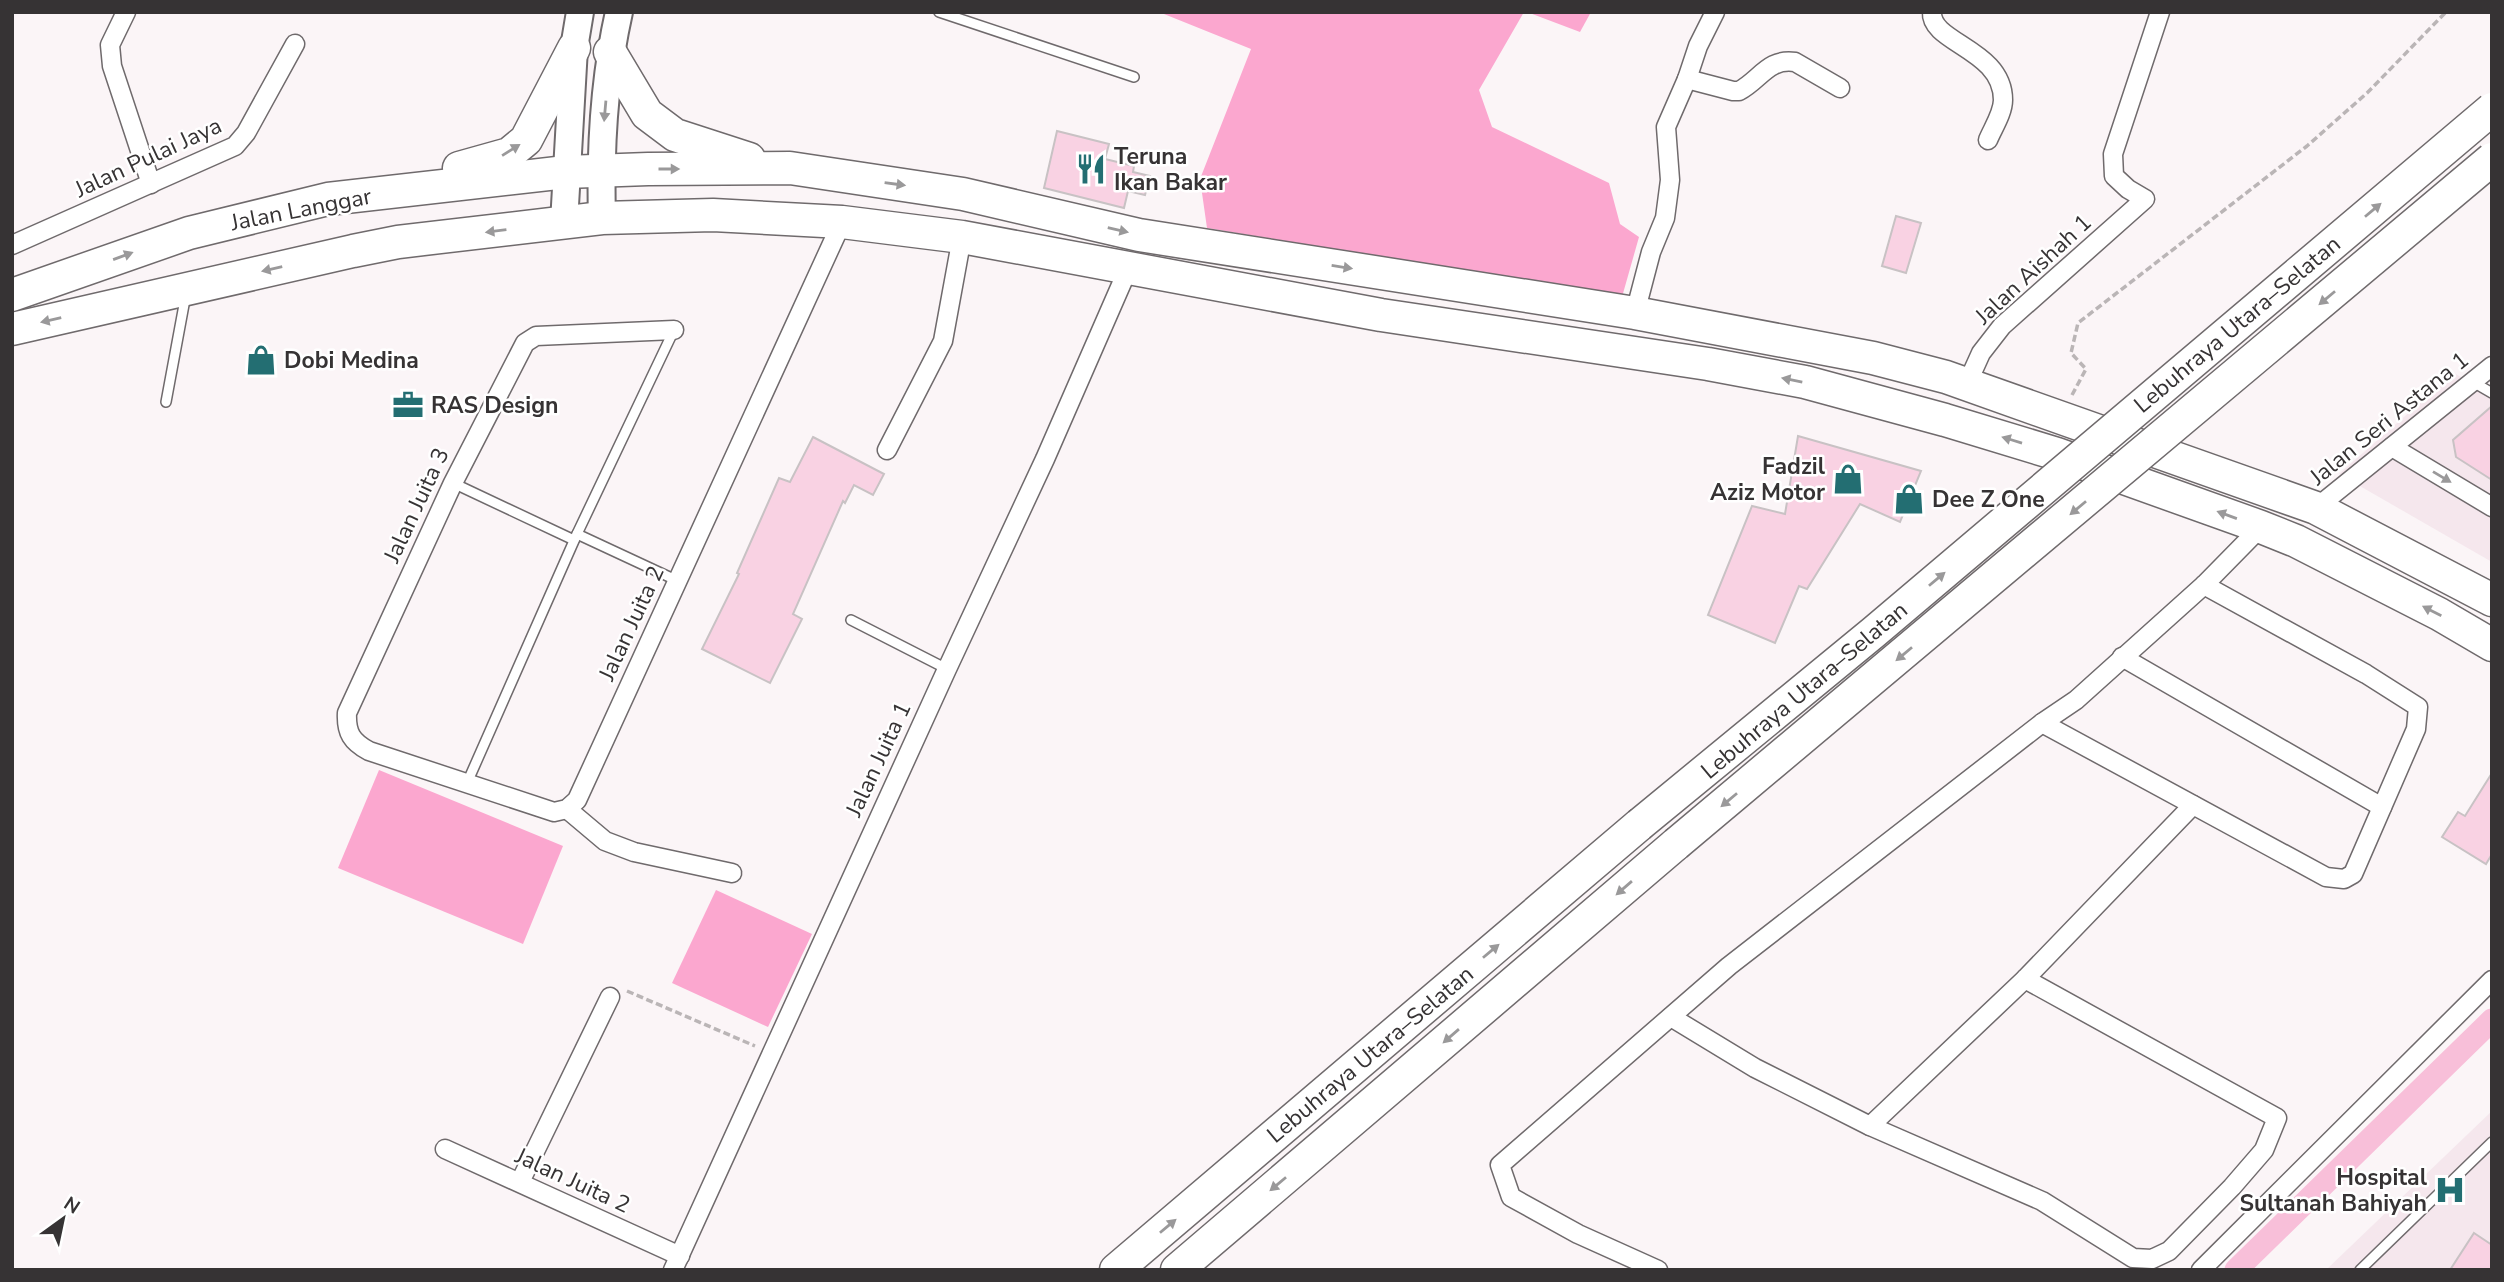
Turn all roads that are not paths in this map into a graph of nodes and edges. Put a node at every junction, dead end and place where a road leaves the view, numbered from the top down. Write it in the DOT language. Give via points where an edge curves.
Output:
graph roads {
  1 [pos="127,12"];
  2 [pos="580,12"];
  3 [pos="619,12"];
  4 [pos="939,12"];
  5 [pos="1715,12"];
  6 [pos="1931,12"];
  7 [pos="2160,12"];
  8 [pos="295,44"];
  9 [pos="574,48"];
  10 [pos="610,52"];
  11 [pos="1133,77"];
  12 [pos="1687,79"];
  13 [pos="1840,88"];
  14 [pos="2492,109"];
  15 [pos="1987,140"];
  16 [pos="2492,159"];
  17 [pos="790,169"];
  18 [pos="600,170"];
  19 [pos="566,172"];
  20 [pos="151,184"];
  21 [pos="328,199"];
  22 [pos="602,218"];
  23 [pos="842,222"];
  24 [pos="564,223"];
  25 [pos="962,237"];
  26 [pos="12,245"];
  27 [pos="1128,269"];
  28 [pos="187,289"];
  29 [pos="12,295"];
  30 [pos="1635,313"];
  31 [pos="12,329"];
  32 [pos="674,330"];
  33 [pos="2492,366"];
  34 [pos="2473,382"];
  35 [pos="1967,384"];
  36 [pos="2492,393"];
  37 [pos="166,402"];
  38 [pos="2392,447"];
  39 [pos="887,450"];
  40 [pos="453,483"];
  41 [pos="2492,507"];
  42 [pos="2316,508"];
  43 [pos="2261,527"];
  44 [pos="575,537"];
  45 [pos="678,581"];
  46 [pos="2204,585"];
  47 [pos="2492,600"];
  48 [pos="851,620"];
  49 [pos="2492,645"];
  50 [pos="2122,657"];
  51 [pos="947,669"];
  52 [pos="2042,723"];
  53 [pos="467,783"];
  54 [pos="2193,805"];
  55 [pos="2382,807"];
  56 [pos="567,809"];
  57 [pos="732,873"];
  58 [pos="2025,979"];
  59 [pos="2492,979"];
  60 [pos="610,997"];
  61 [pos="1671,1017"];
  62 [pos="1870,1126"];
  63 [pos="2490,1146"];
  64 [pos="445,1149"];
  65 [pos="520,1182"];
  66 [pos="677,1263"];
  67 [pos="2147,1264"];
  68 [pos="1116,1270"];
  69 [pos="1177,1270"];
  70 [pos="1658,1270"];
  71 [pos="2201,1270"];
  72 [pos="2360,1270"];
  1 -- 20 [label="street" via="110,45 112,66"];
  2 -- 9 [label="main road"];
  3 -- 10 [label="main road"];
  4 -- 11 [label="lane"];
  5 -- 12 [label="street"];
  6 -- 15 [label="street" via="1933,25 1992,67 2000,84 2003,100"];
  7 -- 35 [label="street, Jalan Aishah 1" via="2113,154 2114,176 2145,199 2002,326 1981,353"];
  8 -- 20 [label="street, Jalan Pulai Jaya" via="235,146"];
  9 -- 19 [label="main road"];
  21 -- 9 [label="highway, one-way" via="389,180 476,165 509,154 526,140"];
  10 -- 17 [label="highway" via="647,114 675,135"];
  10 -- 18 [label="main road, one-way"];
  12 -- 13 [label="street" via="1739,91 1770,66 1786,61"];
  12 -- 30 [label="street" via="1666,127 1670,180 1665,218"];
  68 -- 14 [label="highway, Lebuhraya Utara–Selatan, one-way, bridge"];
  16 -- 69 [label="highway, Lebuhraya Utara–Selatan, one-way, bridge"];
  18 -- 17 [label="highway, Jalan Langgar, one-way"];
  17 -- 30 [label="highway, one-way" via="964,194 1139,235"];
  18 -- 19 [label="highway, Jalan Langgar"];
  18 -- 22 [label="main road"];
  19 -- 21 [label="highway, Jalan Langgar"];
  19 -- 24 [label="main road"];
  20 -- 26 [label="street, Jalan Pulai Jaya"];
  29 -- 21 [label="highway, Jalan Langgar, one-way" via="189,233"];
  22 -- 23 [label="highway" via="713,215"];
  22 -- 24 [label="highway"];
  23 -- 25 [label="highway"];
  23 -- 45 [label="street, Jalan Juita 2"];
  24 -- 28 [label="highway, one-way" via="398,242"];
  25 -- 27 [label="highway"];
  25 -- 39 [label="street" via="943,341"];
  43 -- 27 [label="highway, one-way" via="2057,454 1805,382 1381,315"];
  27 -- 51 [label="street, Jalan Juita 1"];
  28 -- 31 [label="highway, one-way"];
  28 -- 37 [label="lane"];
  30 -- 35 [label="highway" via="1872,358"];
  32 -- 40 [label="street, Jalan Juita 3" via="536,335 525,343"];
  32 -- 44 [label="lane"];
  33 -- 34 [label="street, Jalan Seri Astana 1"];
  34 -- 36 [label="lane"];
  34 -- 38 [label="street, Jalan Seri Astana 1"];
  35 -- 42 [label="highway"];
  38 -- 41 [label="street, one-way"];
  38 -- 42 [label="street, Jalan Seri Astana 1"];
  40 -- 44 [label="lane"];
  40 -- 53 [label="street, Jalan Juita 3" via="346,713 349,736 369,751"];
  42 -- 47 [label="highway"];
  43 -- 46 [label="street"];
  49 -- 43 [label="highway, one-way"];
  44 -- 45 [label="lane"];
  44 -- 53 [label="lane"];
  45 -- 56 [label="street, Jalan Juita 2" via="577,800"];
  46 -- 50 [label="street"];
  46 -- 55 [label="street" via="2418,707 2416,729"];
  48 -- 51 [label="lane"];
  50 -- 52 [label="street" via="2076,700"];
  50 -- 55 [label="street"];
  51 -- 66 [label="street, Jalan Juita 1"];
  52 -- 54 [label="street"];
  52 -- 61 [label="street"];
  53 -- 56 [label="street" via="554,812"];
  54 -- 55 [label="street" via="2326,877 2344,879 2353,874"];
  54 -- 58 [label="street"];
  56 -- 57 [label="street" via="605,841 634,852"];
  58 -- 62 [label="street"];
  58 -- 67 [label="street" via="2277,1118 2264,1150 2232,1187 2169,1251"];
  59 -- 71 [label="street"];
  60 -- 65 [label="street"];
  61 -- 62 [label="street" via="1755,1068"];
  61 -- 70 [label="street" via="1500,1165 1511,1197"];
  62 -- 67 [label="street" via="2042,1201"];
  63 -- 72 [label="lane"];
  64 -- 65 [label="street, Jalan Juita 2"];
  65 -- 66 [label="street, Jalan Juita 2"];
}
